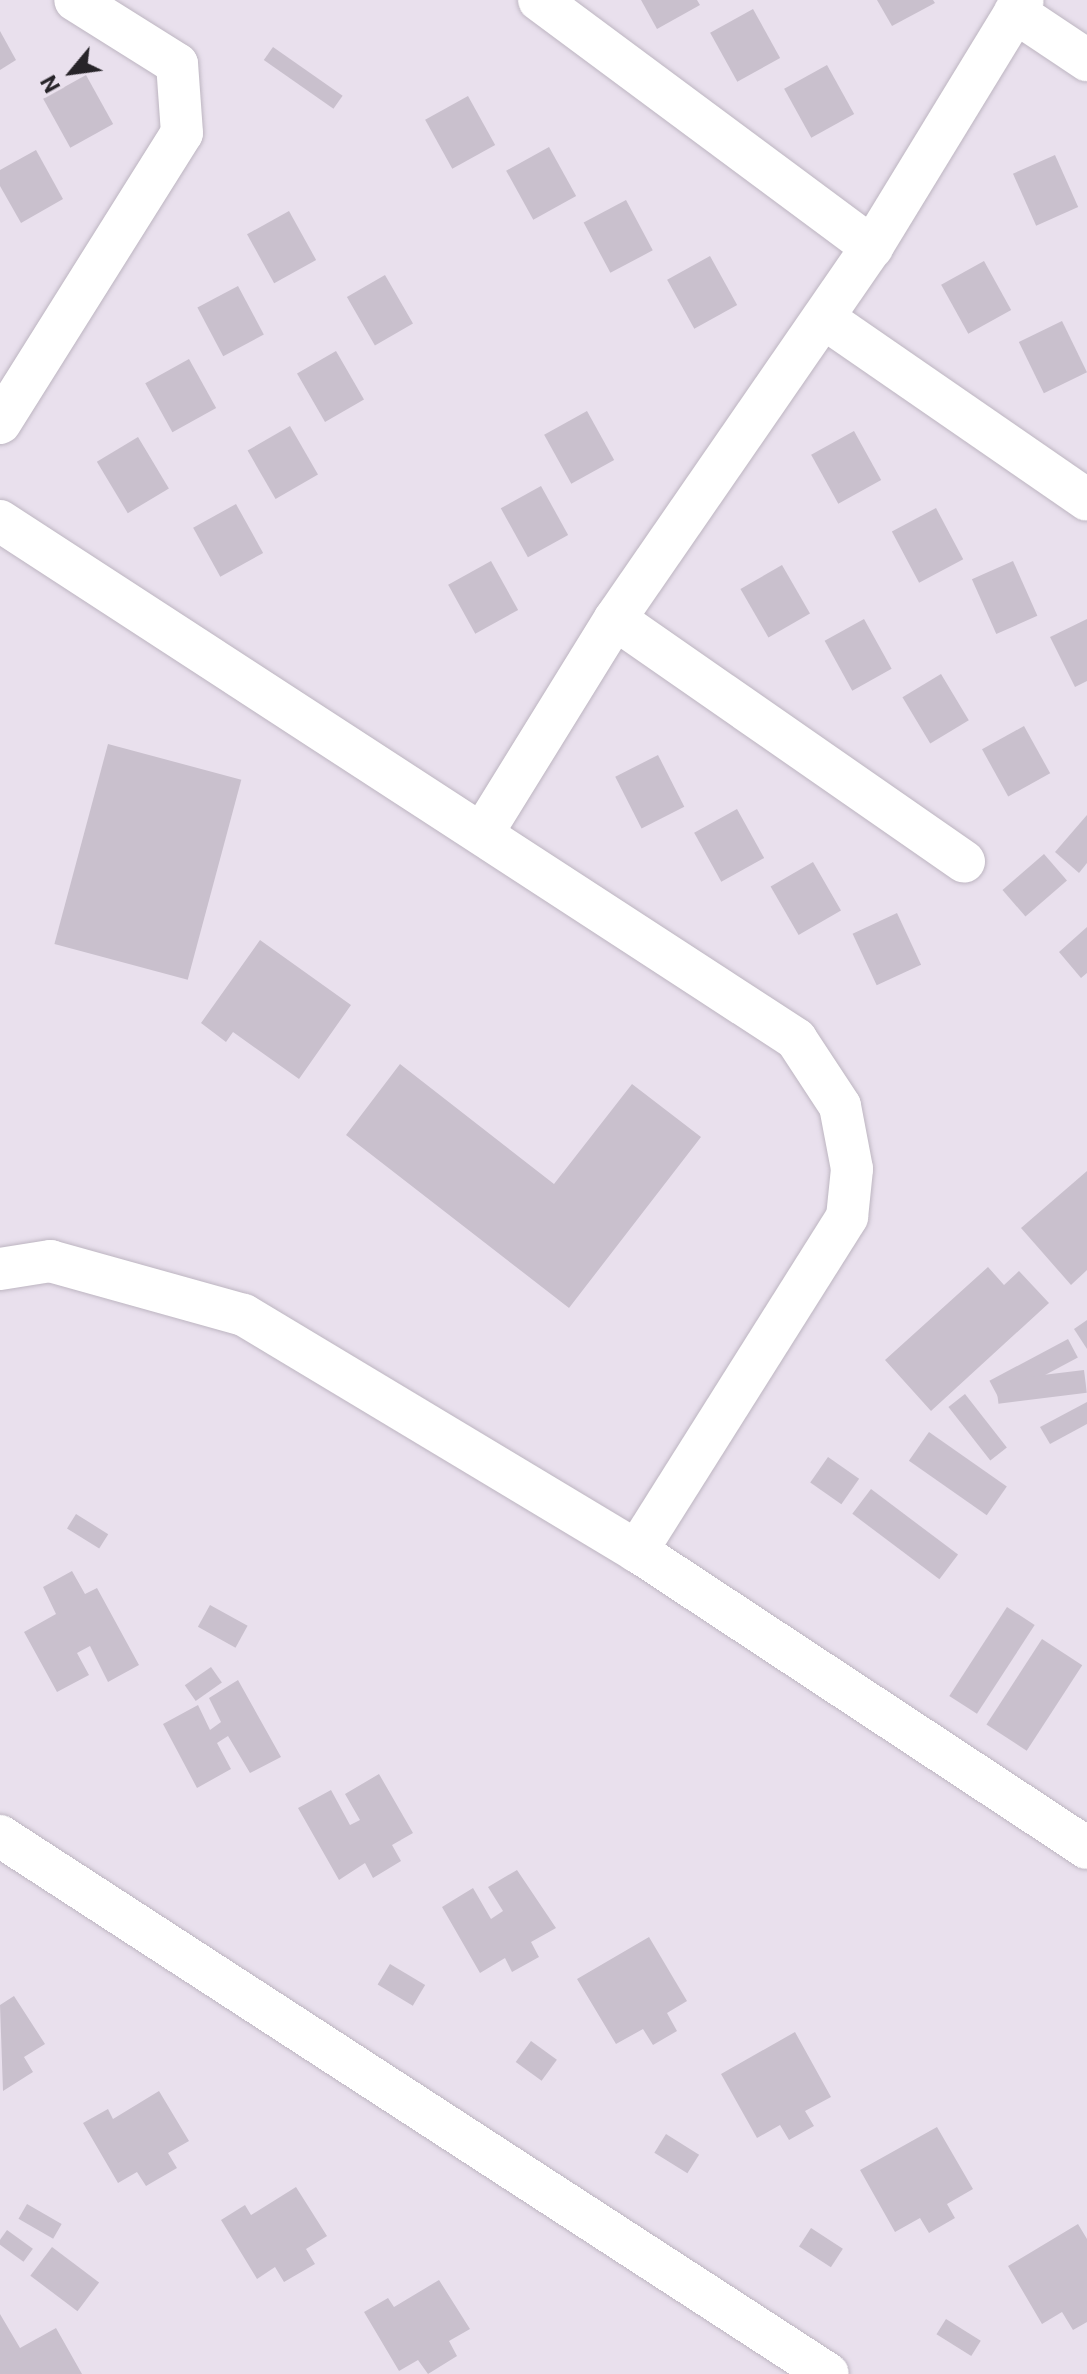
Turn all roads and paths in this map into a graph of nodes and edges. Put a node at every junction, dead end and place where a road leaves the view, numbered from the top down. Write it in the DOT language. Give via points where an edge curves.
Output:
graph roads {
  1 [pos="75,0"];
  2 [pos="539,0"];
  3 [pos="1019,6"];
  4 [pos="1087,60"];
  5 [pos="872,247"];
  6 [pos="825,319"];
  7 [pos="0,423"];
  8 [pos="1087,500"];
  9 [pos="0,521"];
  10 [pos="615,619"];
  11 [pos="482,834"];
  12 [pos="964,862"];
  13 [pos="0,1269"];
  14 [pos="637,1551"];
  15 [pos="0,1836"];
  16 [pos="1087,1848"];
  17 [pos="828,2374"];
  1 -- 7 [label="street" via="177,64 182,133"];
  2 -- 5 [label="street"];
  3 -- 4 [label="street"];
  3 -- 5 [label="street"];
  5 -- 6 [label="street"];
  6 -- 8 [label="street"];
  6 -- 10 [label="street"];
  9 -- 11 [label="street"];
  10 -- 11 [label="street"];
  10 -- 12 [label="street"];
  11 -- 14 [label="street" via="796,1039 840,1106 852,1169 847,1217"];
  13 -- 14 [label="street" via="50,1261 244,1315"];
  14 -- 16 [label="street"];
  15 -- 17 [label="street"];
}
